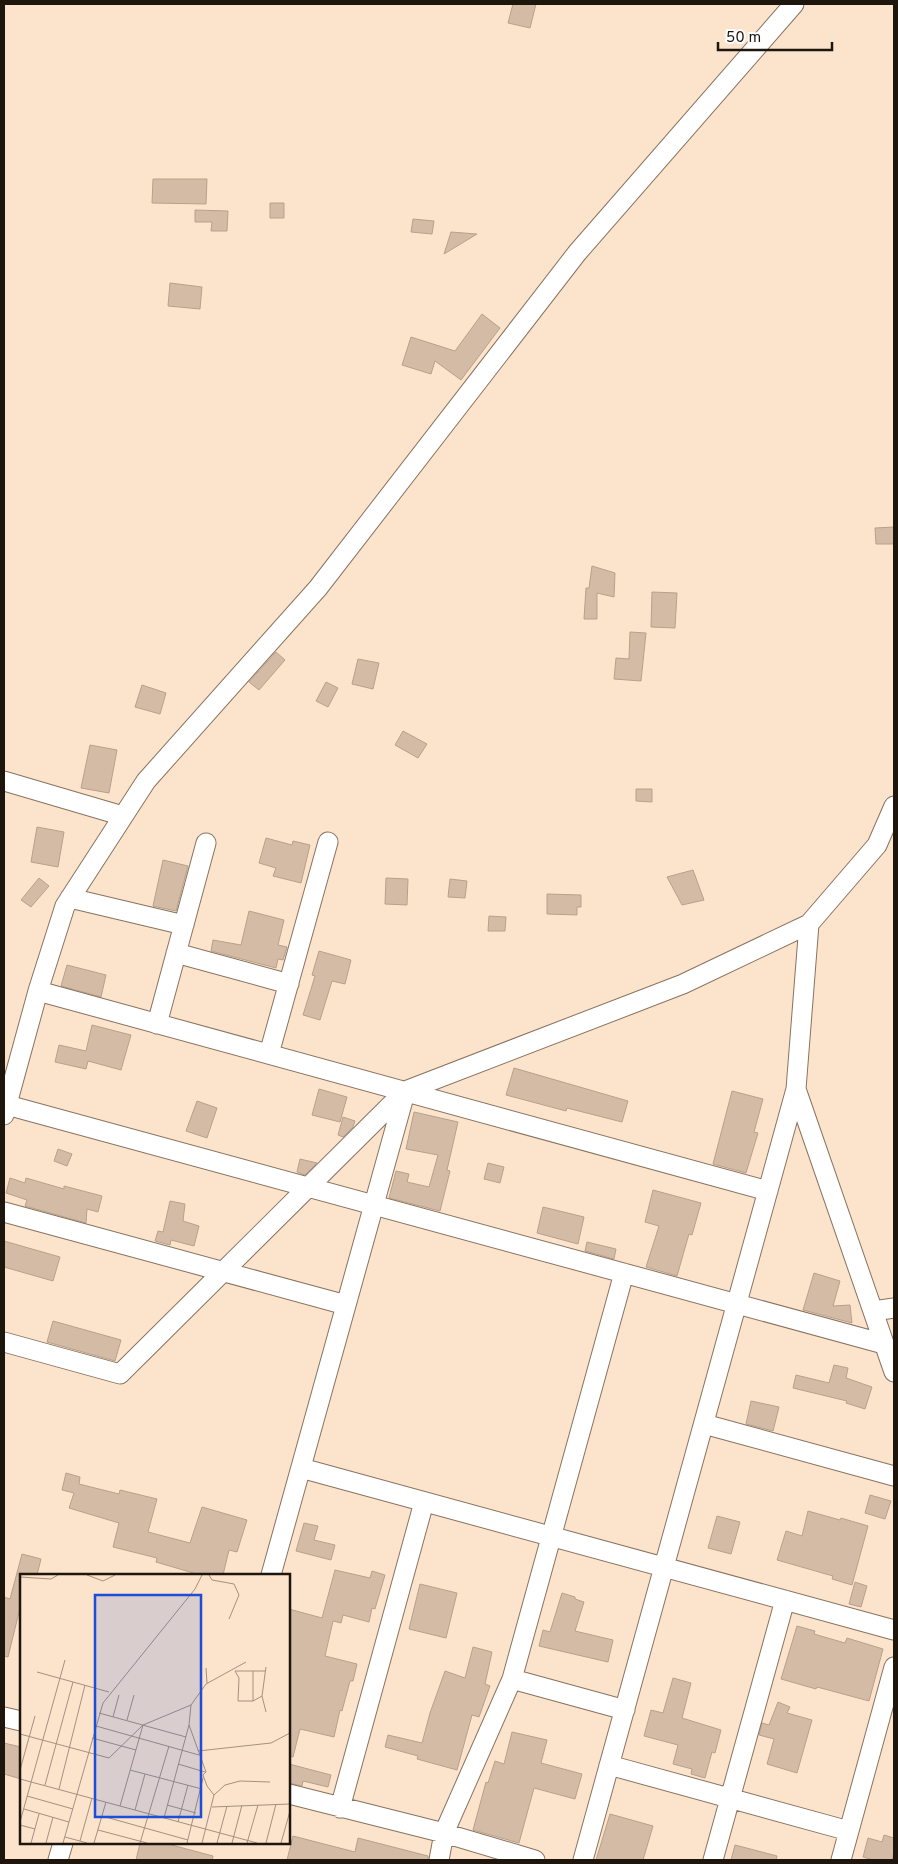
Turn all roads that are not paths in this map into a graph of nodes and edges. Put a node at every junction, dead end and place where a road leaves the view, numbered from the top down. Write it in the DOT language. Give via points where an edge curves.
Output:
graph roads {
  1 [pos="794,4"];
  2 [pos="4,781"];
  3 [pos="894,806"];
  4 [pos="123,816"];
  5 [pos="328,842"];
  6 [pos="206,843"];
  7 [pos="70,898"];
  8 [pos="809,924"];
  9 [pos="184,925"];
  10 [pos="176,953"];
  11 [pos="289,984"];
  12 [pos="38,991"];
  13 [pos="157,1024"];
  14 [pos="270,1054"];
  15 [pos="796,1089"];
  16 [pos="405,1092"];
  17 [pos="5,1110"];
  18 [pos="308,1187"];
  19 [pos="768,1191"];
  20 [pos="374,1205"];
  21 [pos="4,1212"];
  22 [pos="222,1272"];
  23 [pos="624,1273"];
  24 [pos="737,1304"];
  25 [pos="346,1305"];
  26 [pos="894,1308"];
  27 [pos="873,1311"];
  28 [pos="4,1342"];
  29 [pos="884,1344"];
  30 [pos="894,1372"];
  31 [pos="704,1424"];
  32 [pos="301,1468"];
  33 [pos="894,1476"];
  34 [pos="424,1502"];
  35 [pos="552,1536"];
  36 [pos="664,1568"];
  37 [pos="271,1574"];
  38 [pos="785,1600"];
  39 [pos="894,1630"];
  40 [pos="894,1667"];
  41 [pos="512,1679"];
  42 [pos="625,1710"];
  43 [pos="4,1717"];
  44 [pos="20,1721"];
  45 [pos="610,1765"];
  46 [pos="290,1794"];
  47 [pos="730,1798"];
  48 [pos="340,1808"];
  49 [pos="849,1831"];
  50 [pos="444,1832"];
  51 [pos="63,1844"];
  52 [pos="58,1860"];
  53 [pos="439,1860"];
  54 [pos="535,1860"];
  55 [pos="583,1860"];
  56 [pos="713,1860"];
  57 [pos="841,1860"];
  1 -- 4 [label="street" via="577,253 318,588 146,781"];
  2 -- 4 [label="street"];
  3 -- 8 [label="street" via="877,845"];
  4 -- 7 [label="street"];
  5 -- 11 [label="street"];
  6 -- 9 [label="street"];
  7 -- 9 [label="street"];
  7 -- 12 [label="street"];
  8 -- 15 [label="street"];
  8 -- 16 [label="street" via="683,984"];
  9 -- 10 [label="street"];
  10 -- 11 [label="street"];
  10 -- 13 [label="street"];
  11 -- 14 [label="street"];
  12 -- 13 [label="street"];
  12 -- 17 [label="street"];
  13 -- 14 [label="street"];
  14 -- 16 [label="street"];
  15 -- 19 [label="street"];
  15 -- 27 [label="street"];
  16 -- 18 [label="street"];
  16 -- 19 [label="street"];
  16 -- 20 [label="street"];
  17 -- 18 [label="street"];
  18 -- 20 [label="street"];
  18 -- 22 [label="street"];
  19 -- 24 [label="street"];
  20 -- 23 [label="street"];
  20 -- 25 [label="street"];
  21 -- 22 [label="street"];
  22 -- 25 [label="street"];
  22 -- 28 [label="street" via="120,1374"];
  23 -- 24 [label="street"];
  23 -- 35 [label="street"];
  24 -- 29 [label="street"];
  24 -- 31 [label="street"];
  25 -- 32 [label="street"];
  26 -- 27 [label="street"];
  27 -- 29 [label="street"];
  29 -- 30 [label="street"];
  31 -- 33 [label="street"];
  31 -- 36 [label="street"];
  32 -- 34 [label="street"];
  32 -- 37 [label="street"];
  34 -- 35 [label="street"];
  34 -- 48 [label="street"];
  35 -- 36 [label="street"];
  35 -- 41 [label="street"];
  36 -- 38 [label="street"];
  36 -- 42 [label="street"];
  38 -- 39 [label="street"];
  38 -- 47 [label="street"];
  40 -- 49 [label="street"];
  41 -- 42 [label="street"];
  41 -- 50 [label="street"];
  42 -- 45 [label="street"];
  43 -- 44 [label="street"];
  45 -- 47 [label="street"];
  45 -- 55 [label="street"];
  46 -- 48 [label="street"];
  47 -- 49 [label="street"];
  47 -- 56 [label="street"];
  48 -- 50 [label="street"];
  49 -- 57 [label="street"];
  50 -- 53 [label="street"];
  50 -- 54 [label="street"];
  51 -- 52 [label="street"];
}
